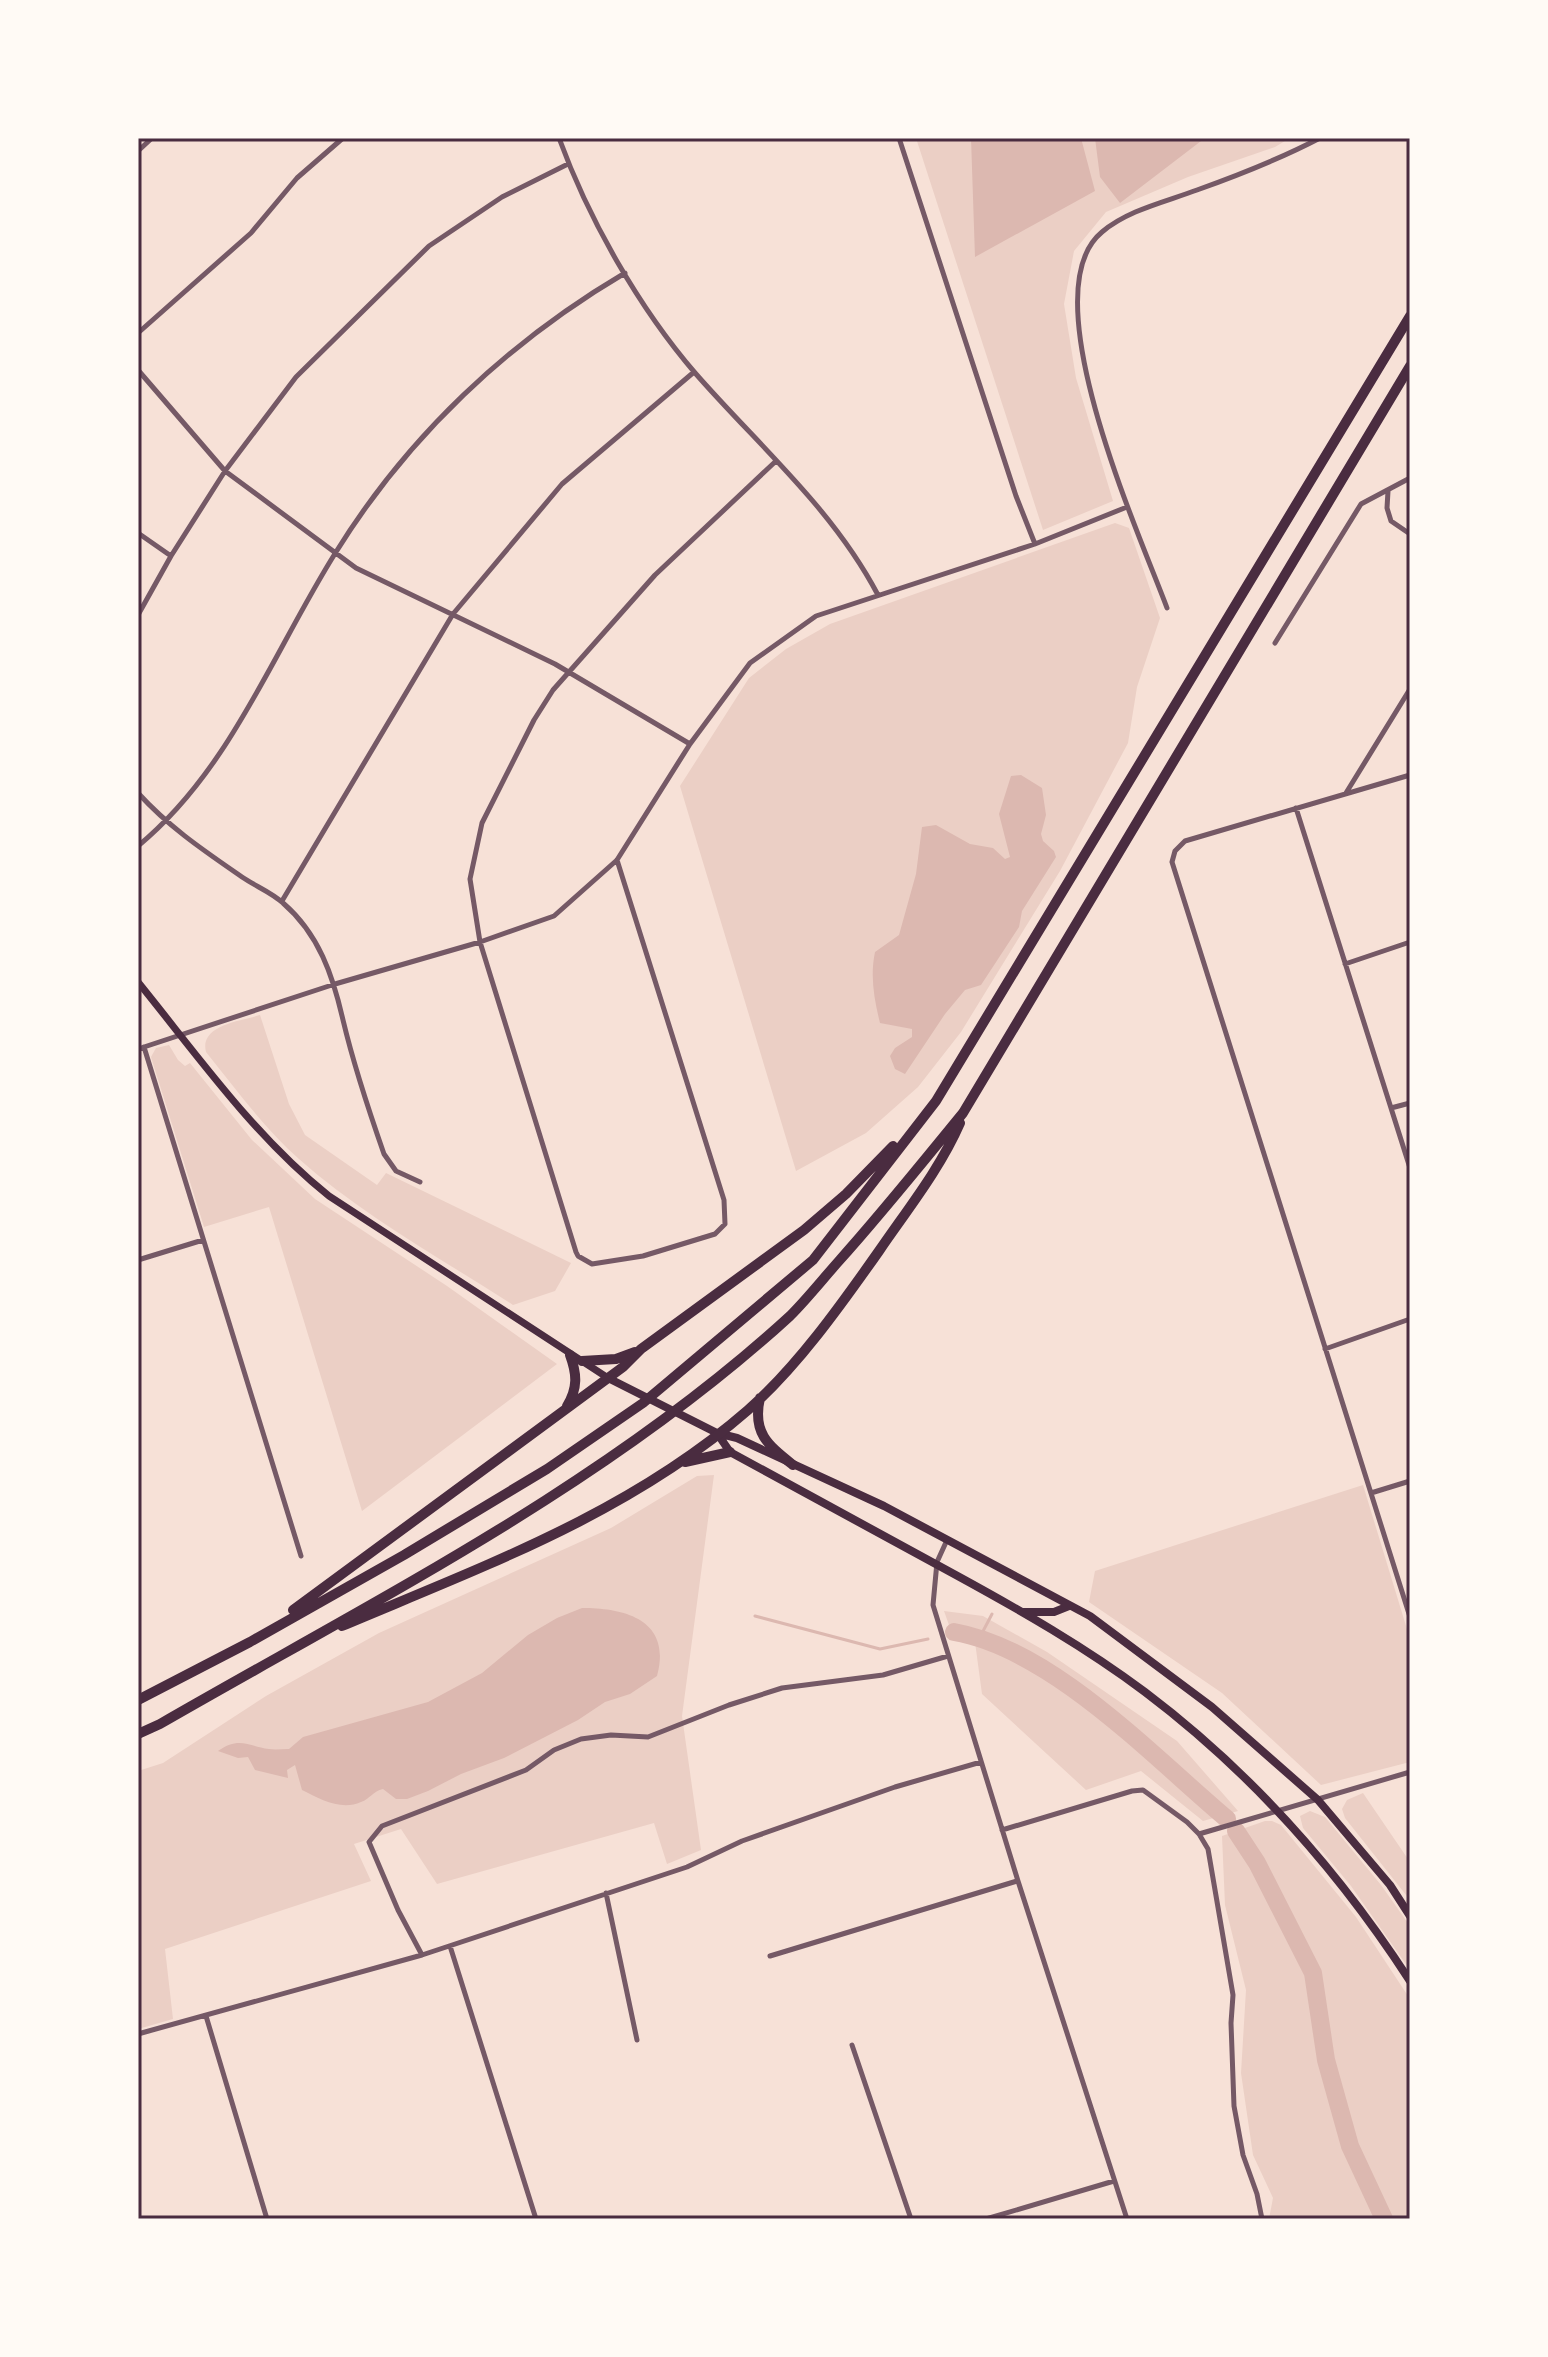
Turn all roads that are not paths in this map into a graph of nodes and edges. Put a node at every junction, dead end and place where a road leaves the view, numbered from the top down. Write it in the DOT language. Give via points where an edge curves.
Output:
graph roads {
  1 [pos="152,138"];
  2 [pos="343,138"];
  3 [pos="559,138"];
  4 [pos="899,138"];
  5 [pos="1320,138"];
  6 [pos="138,151"];
  7 [pos="568,164"];
  8 [pos="625,273"];
  9 [pos="1410,316"];
  10 [pos="138,333"];
  11 [pos="1410,366"];
  12 [pos="138,370"];
  13 [pos="694,372"];
  14 [pos="776,461"];
  15 [pos="225,471"];
  16 [pos="1410,478"];
  17 [pos="1388,490"];
  18 [pos="1127,507"];
  19 [pos="138,533"];
  20 [pos="1410,534"];
  21 [pos="1035,544"];
  22 [pos="335,553"];
  23 [pos="171,556"];
  24 [pos="878,595"];
  25 [pos="1167,608"];
  26 [pos="453,614"];
  27 [pos="138,615"];
  28 [pos="1275,643"];
  29 [pos="570,671"];
  30 [pos="1410,689"];
  31 [pos="690,744"];
  32 [pos="1410,775"];
  33 [pos="138,793"];
  34 [pos="1346,793"];
  35 [pos="1296,808"];
  36 [pos="166,823"];
  37 [pos="138,846"];
  38 [pos="617,860"];
  39 [pos="282,901"];
  40 [pos="480,942"];
  41 [pos="1410,942"];
  42 [pos="1345,964"];
  43 [pos="138,982"];
  44 [pos="335,984"];
  45 [pos="182,1036"];
  46 [pos="141,1048"];
  47 [pos="936,1101"];
  48 [pos="1410,1103"];
  49 [pos="1391,1108"];
  50 [pos="963,1113"];
  51 [pos="1410,1168"];
  52 [pos="420,1182"];
  53 [pos="203,1240"];
  54 [pos="138,1260"];
  55 [pos="1410,1319"];
  56 [pos="641,1349"];
  57 [pos="1325,1349"];
  58 [pos="570,1355"];
  59 [pos="582,1361"];
  60 [pos="608,1378"];
  61 [pos="760,1397"];
  62 [pos="565,1410"];
  63 [pos="717,1433"];
  64 [pos="730,1452"];
  65 [pos="793,1465"];
  66 [pos="672,1467"];
  67 [pos="1410,1481"];
  68 [pos="1371,1493"];
  69 [pos="947,1540"];
  70 [pos="301,1556"];
  71 [pos="937,1562"];
  72 [pos="1069,1606"];
  73 [pos="1024,1612"];
  74 [pos="1410,1617"];
  75 [pos="250,1642"];
  76 [pos="296,1646"];
  77 [pos="948,1656"];
  78 [pos="138,1700"];
  79 [pos="138,1734"];
  80 [pos="981,1762"];
  81 [pos="1410,1772"];
  82 [pos="1318,1800"];
  83 [pos="1279,1810"];
  84 [pos="1002,1830"];
  85 [pos="1199,1834"];
  86 [pos="1018,1881"];
  87 [pos="606,1893"];
  88 [pos="1410,1916"];
  89 [pos="450,1946"];
  90 [pos="422,1955"];
  91 [pos="770,1956"];
  92 [pos="1410,1981"];
  93 [pos="206,2016"];
  94 [pos="138,2034"];
  95 [pos="637,2040"];
  96 [pos="852,2045"];
  97 [pos="1114,2181"];
  98 [pos="267,2219"];
  99 [pos="536,2219"];
  100 [pos="911,2219"];
  101 [pos="986,2219"];
  102 [pos="1127,2219"];
  103 [pos="1262,2219"];
  1 -- 6 [label="street"];
  2 -- 10 [label="street" via="297,178 251,233"];
  3 -- 7 [label="street"];
  4 -- 21 [label="street"];
  5 -- 18 [label="street" via="1271,163 1127,216 1100,234 1084,257 1077,301 1085,378"];
  7 -- 8 [label="street"];
  7 -- 15 [label="street" via="502,197 429,246 296,377"];
  8 -- 13 [label="street"];
  8 -- 22 [label="street" via="539,330 473,385 386,480"];
  9 -- 47 [label="highway"];
  11 -- 50 [label="highway"];
  12 -- 15 [label="street"];
  13 -- 14 [label="street"];
  13 -- 26 [label="street" via="562,484"];
  14 -- 24 [label="street" via="840,533"];
  14 -- 29 [label="street" via="655,575"];
  15 -- 22 [label="street"];
  15 -- 23 [label="street"];
  16 -- 17 [label="street"];
  17 -- 20 [label="street" via="1391,521"];
  17 -- 28 [label="street" via="1361,504"];
  18 -- 21 [label="street"];
  18 -- 25 [label="street"];
  19 -- 23 [label="street"];
  21 -- 24 [label="street"];
  22 -- 26 [label="street"];
  22 -- 36 [label="street" via="211,768"];
  23 -- 27 [label="street"];
  24 -- 31 [label="street" via="816,616 750,663"];
  26 -- 29 [label="street"];
  26 -- 39 [label="street"];
  29 -- 31 [label="street"];
  29 -- 40 [label="street" via="534,720 482,823 470,879"];
  30 -- 34 [label="street"];
  31 -- 38 [label="street"];
  32 -- 34 [label="street"];
  33 -- 36 [label="street"];
  34 -- 35 [label="street"];
  35 -- 42 [label="street"];
  35 -- 57 [label="street" via="1185,841 1172,862"];
  36 -- 37 [label="street"];
  36 -- 39 [label="street"];
  38 -- 40 [label="street" via="554,916"];
  38 -- 40 [label="street" via="724,1200 725,1224 715,1234 643,1256 592,1264 578,1256"];
  39 -- 44 [label="street" via="314,940"];
  40 -- 44 [label="street"];
  41 -- 42 [label="street"];
  42 -- 49 [label="street"];
  43 -- 45 [label="main road"];
  44 -- 45 [label="street"];
  44 -- 52 [label="street" via="384,1154 396,1171"];
  45 -- 46 [label="street"];
  45 -- 58 [label="main road" via="264,1137 307,1178"];
  46 -- 53 [label="street"];
  47 -- 56 [label="highway" via="825,1213"];
  47 -- 75 [label="highway" via="813,1260 676,1377 547,1469"];
  48 -- 49 [label="street"];
  49 -- 51 [label="street"];
  50 -- 61 [label="highway" via="925,1184 820,1334"];
  50 -- 76 [label="highway" via="791,1314 696,1394 630,1445"];
  53 -- 54 [label="street"];
  53 -- 70 [label="street"];
  55 -- 57 [label="street"];
  56 -- 59 [label="highway" via="616,1359"];
  56 -- 60 [label="highway"];
  57 -- 68 [label="street"];
  58 -- 59 [label="main road"];
  58 -- 62 [label="highway" via="577,1382"];
  59 -- 60 [label="main road"];
  60 -- 62 [label="highway"];
  60 -- 63 [label="main road"];
  61 -- 63 [label="highway"];
  61 -- 65 [label="highway" via="757,1423 762,1435"];
  62 -- 75 [label="highway"];
  63 -- 64 [label="main road"];
  63 -- 65 [label="main road"];
  63 -- 66 [label="highway"];
  64 -- 66 [label="highway"];
  64 -- 71 [label="main road"];
  65 -- 69 [label="main road"];
  66 -- 76 [label="highway" via="559,1534"];
  67 -- 68 [label="street"];
  68 -- 74 [label="street"];
  69 -- 71 [label="street"];
  69 -- 72 [label="main road"];
  71 -- 73 [label="main road"];
  71 -- 77 [label="street" via="933,1605"];
  72 -- 73 [label="main road"];
  72 -- 82 [label="main road" via="1212,1707"];
  73 -- 83 [label="main road" via="1145,1692"];
  75 -- 78 [label="highway"];
  76 -- 79 [label="highway"];
  77 -- 80 [label="street"];
  77 -- 90 [label="street" via="883,1675 782,1688 648,1737 581,1739 526,1770 388,1823 369,1842"];
  80 -- 84 [label="street"];
  80 -- 87 [label="street" via="881,1791"];
  81 -- 82 [label="street"];
  82 -- 83 [label="street"];
  82 -- 88 [label="main road"];
  83 -- 85 [label="street"];
  83 -- 92 [label="main road" via="1347,1890"];
  84 -- 85 [label="street" via="1143,1790"];
  84 -- 86 [label="street"];
  85 -- 103 [label="street" via="1212,1863 1233,1995 1236,2119"];
  86 -- 91 [label="street"];
  86 -- 97 [label="street"];
  87 -- 89 [label="street"];
  87 -- 95 [label="street"];
  89 -- 90 [label="street"];
  89 -- 99 [label="street"];
  90 -- 93 [label="street"];
  93 -- 94 [label="street"];
  93 -- 98 [label="street"];
  96 -- 100 [label="street"];
  97 -- 101 [label="street"];
  97 -- 102 [label="street"];
}
